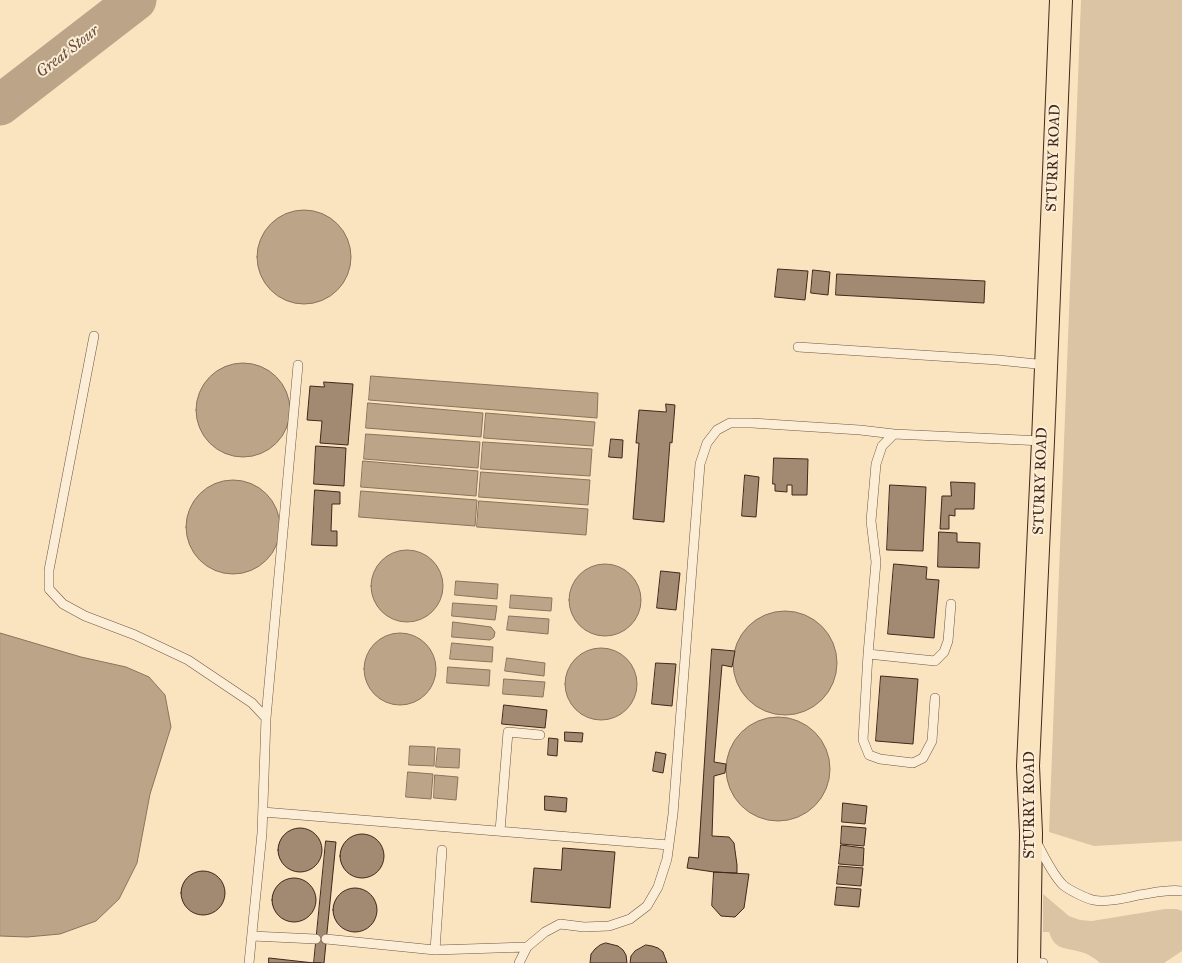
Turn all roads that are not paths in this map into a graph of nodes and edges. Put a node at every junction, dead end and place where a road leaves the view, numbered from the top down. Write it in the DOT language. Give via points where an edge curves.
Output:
graph roads {
  1 [pos="1061,0"];
  2 [pos="94,336"];
  3 [pos="798,347"];
  4 [pos="298,365"];
  5 [pos="1046,365"];
  6 [pos="894,434"];
  7 [pos="1043,441"];
  8 [pos="951,604"];
  9 [pos="868,654"];
  10 [pos="935,698"];
  11 [pos="266,718"];
  12 [pos="540,734"];
  13 [pos="263,812"];
  14 [pos="500,831"];
  15 [pos="1031,833"];
  16 [pos="669,845"];
  17 [pos="442,850"];
  18 [pos="1182,891"];
  19 [pos="252,936"];
  20 [pos="316,939"];
  21 [pos="326,939"];
  22 [pos="527,947"];
  23 [pos="435,950"];
  24 [pos="249,963"];
  25 [pos="518,963"];
  26 [pos="1033,963"];
  1 -- 5 [label="highway, STURRY ROAD"];
  2 -- 11 [label="lane" via="49,570 49,589 63,604 85,616 135,635 188,660 252,703"];
  3 -- 5 [label="lane"];
  4 -- 11 [label="lane"];
  5 -- 7 [label="highway, STURRY ROAD"];
  6 -- 7 [label="lane"];
  6 -- 9 [label="lane" via="882,446 876,464 871,521 876,562"];
  6 -- 16 [label="lane" via="760,423 730,423 717,430 706,443 700,464"];
  7 -- 15 [label="highway, STURRY ROAD" via="1028,766"];
  8 -- 9 [label="lane" via="948,641 944,652 935,661"];
  9 -- 10 [label="lane" via="863,740 869,755 913,763 922,758 932,741"];
  11 -- 13 [label="lane"];
  12 -- 14 [label="lane" via="508,732"];
  13 -- 14 [label="lane"];
  13 -- 19 [label="lane"];
  14 -- 16 [label="lane"];
  15 -- 18 [label="lane" via="1063,885 1093,900 1103,901 1158,892"];
  15 -- 26 [label="highway, STURRY ROAD"];
  16 -- 22 [label="lane" via="658,887 647,906 630,919 609,926 584,927 560,924 545,932"];
  17 -- 23 [label="lane"];
  19 -- 20 [label="lane"];
  19 -- 24 [label="lane"];
  21 -- 23 [label="lane"];
  22 -- 23 [label="lane"];
  22 -- 25 [label="lane"];
}
